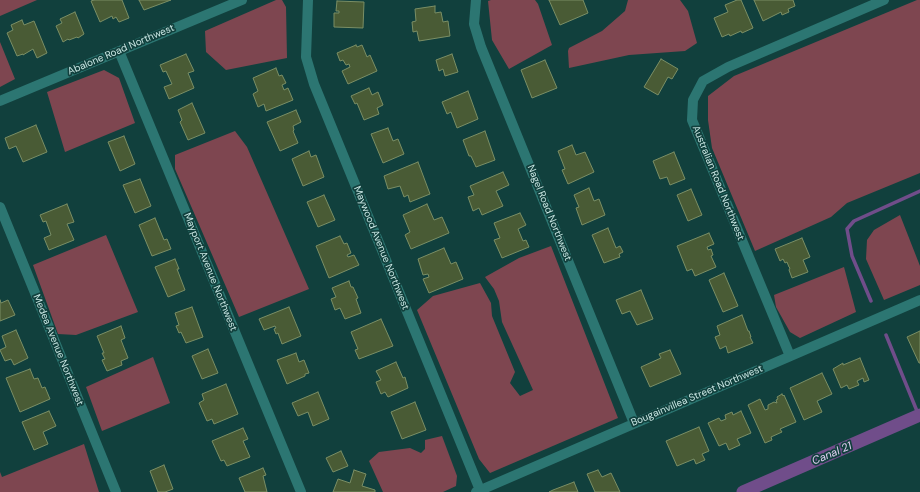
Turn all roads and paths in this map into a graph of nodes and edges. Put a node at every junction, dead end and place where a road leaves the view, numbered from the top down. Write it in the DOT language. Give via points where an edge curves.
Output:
graph roads {
  1 [pos="242,0"];
  2 [pos="308,0"];
  3 [pos="476,0"];
  4 [pos="884,0"];
  5 [pos="119,51"];
  6 [pos="0,101"];
  7 [pos="0,207"];
  8 [pos="920,300"];
  9 [pos="790,356"];
  10 [pos="634,423"];
  11 [pos="478,491"];
  12 [pos="116,492"];
  13 [pos="301,492"];
  1 -- 5 [label="street, Abalone Road Northwest"];
  2 -- 11 [label="street, Maywood Avenue Northwest" via="306,58 314,84"];
  3 -- 10 [label="street, Nagel Road Northwest" via="474,24 481,47"];
  4 -- 9 [label="street, Australian Road Northwest" via="728,67 704,81 693,100 692,120"];
  5 -- 6 [label="street, Abalone Road Northwest"];
  5 -- 13 [label="street, Mayport Avenue Northwest"];
  7 -- 12 [label="street, Medea Avenue Northwest"];
  8 -- 9 [label="street, Bougainvillea Street Northwest"];
  9 -- 10 [label="street, Bougainvillea Street Northwest"];
  10 -- 11 [label="street, Bougainvillea Street Northwest"];
}
